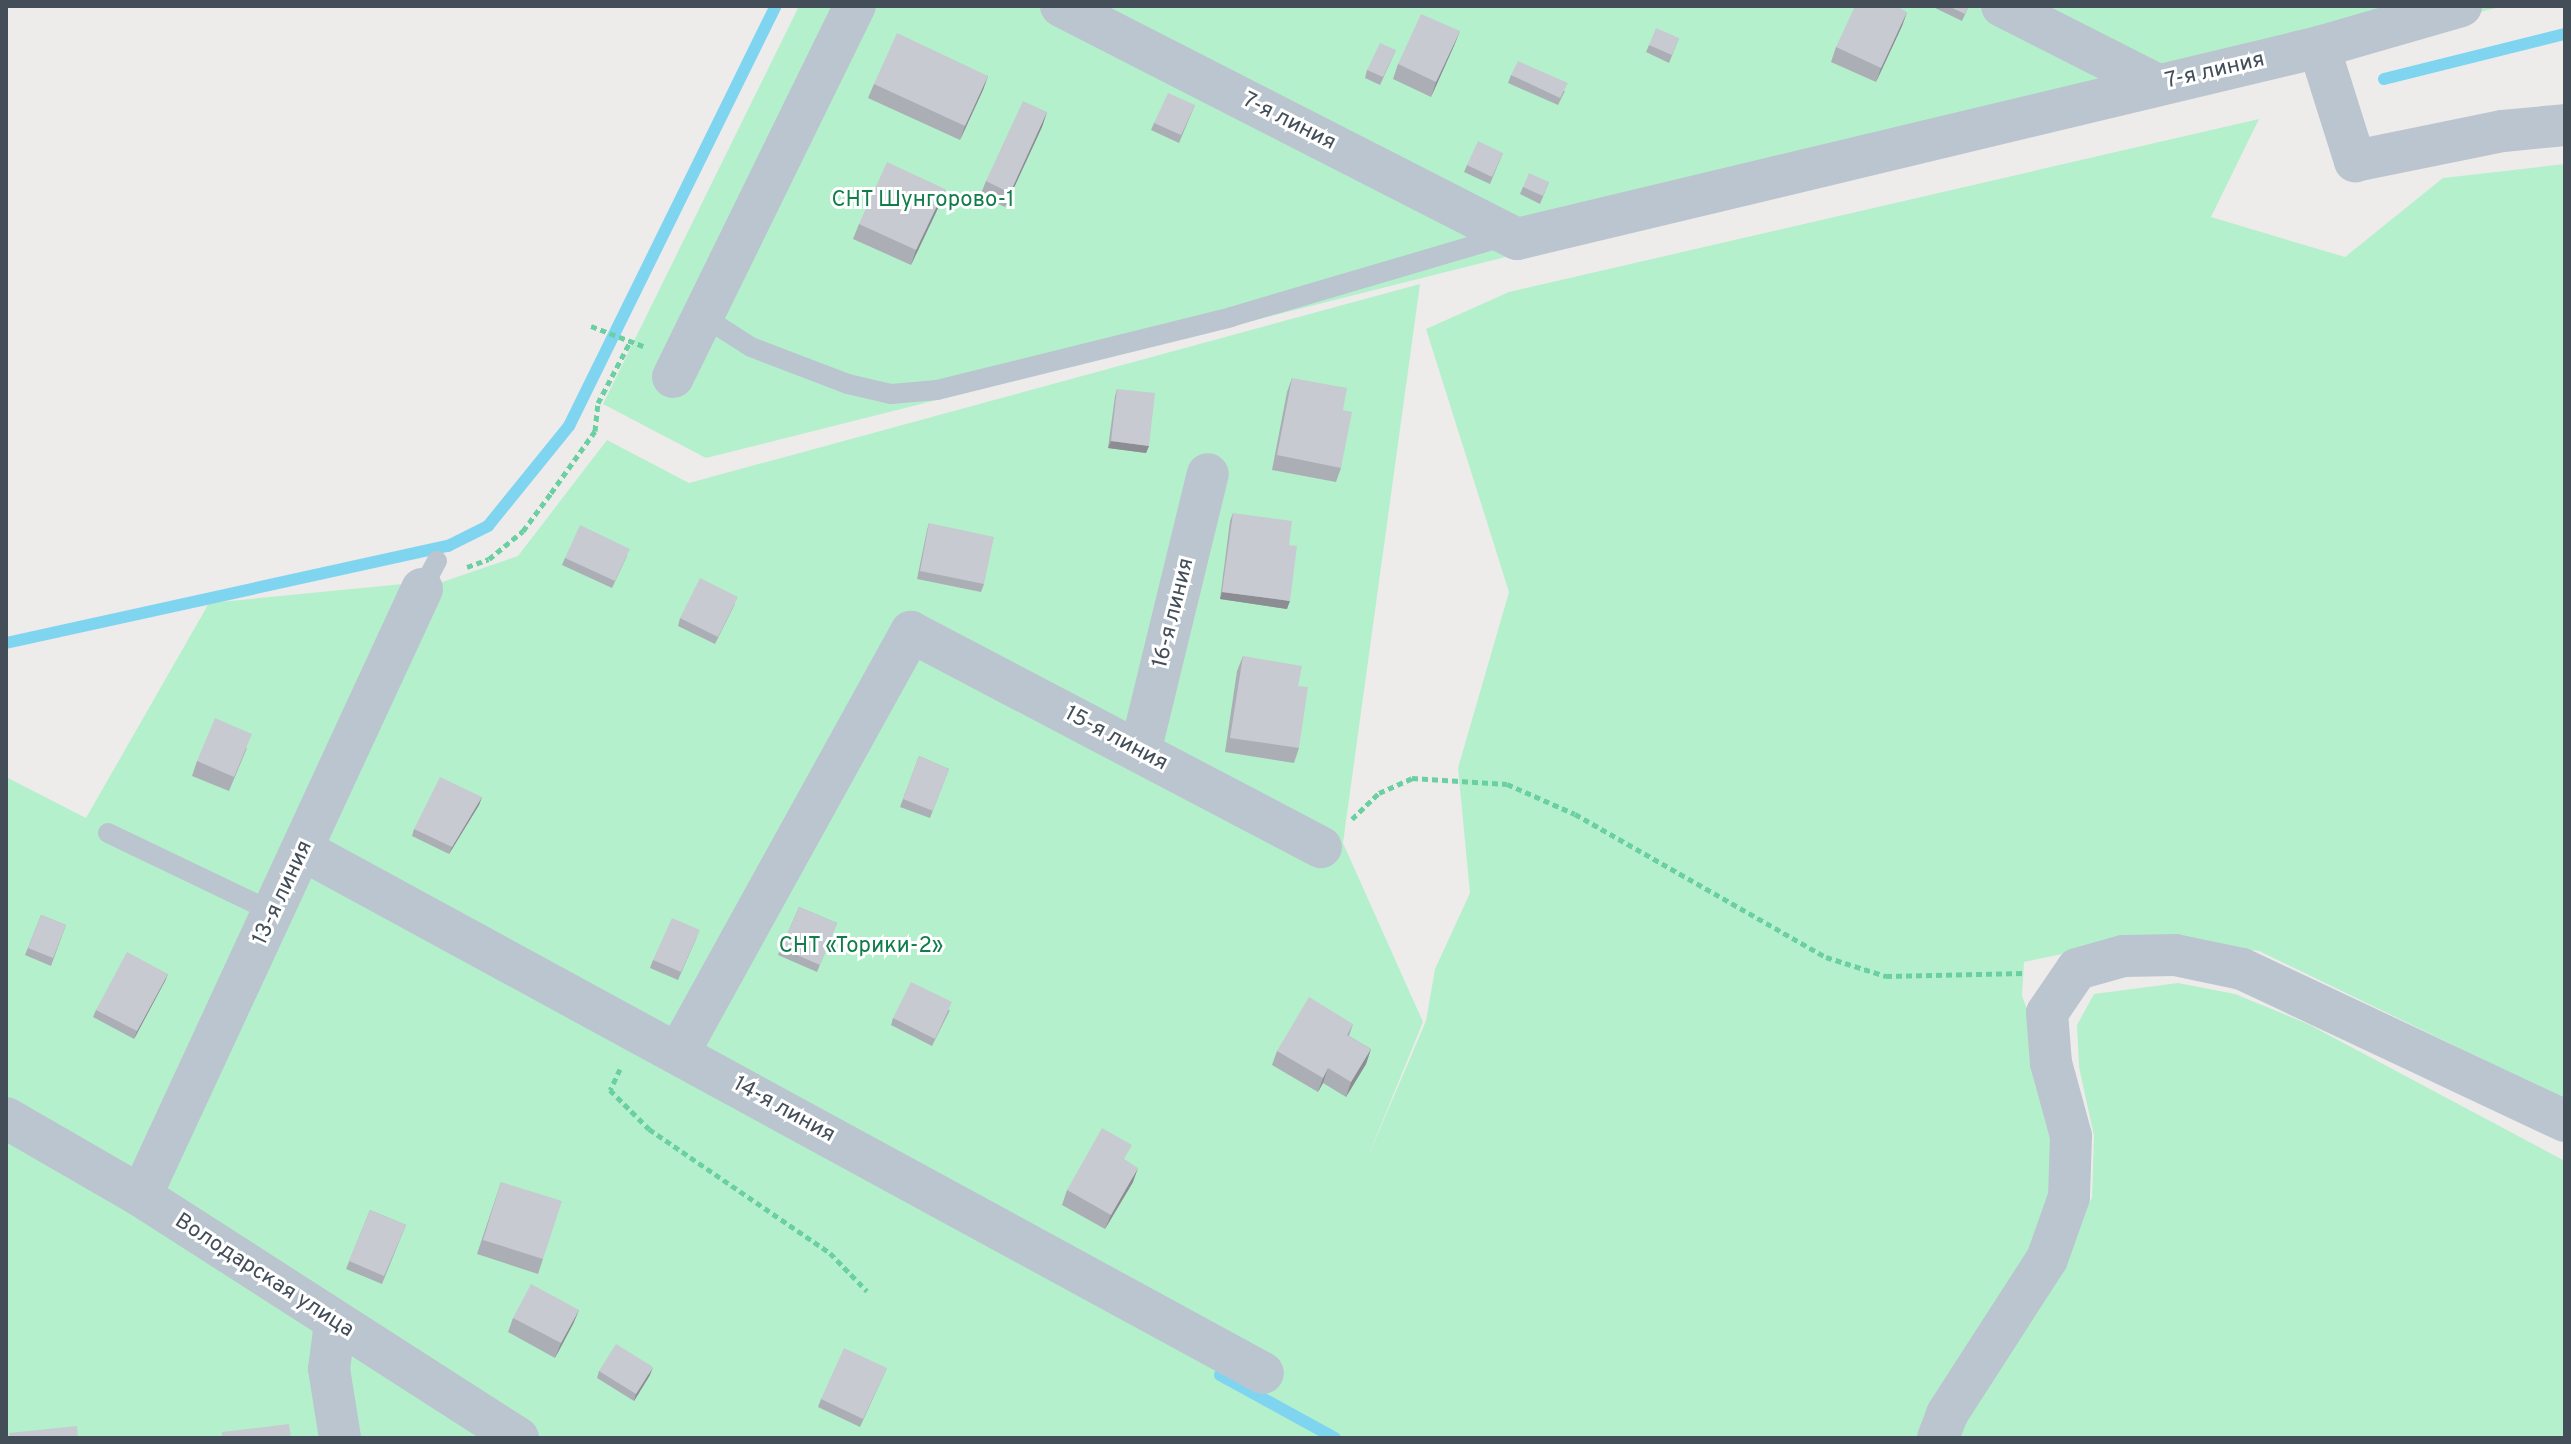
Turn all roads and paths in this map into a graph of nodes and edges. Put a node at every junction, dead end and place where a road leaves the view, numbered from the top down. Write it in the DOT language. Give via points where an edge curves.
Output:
graph roads {
  1 [pos="855,6"];
  2 [pos="1061,6"];
  3 [pos="2002,6"];
  4 [pos="2461,6"];
  5 [pos="2319,47"];
  6 [pos="2156,84"];
  7 [pos="2565,125"];
  8 [pos="1514,237"];
  9 [pos="704,317"];
  10 [pos="591,326"];
  11 [pos="673,377"];
  12 [pos="1208,474"];
  13 [pos="429,577"];
  14 [pos="1140,752"];
  15 [pos="108,833"];
  16 [pos="1321,847"];
  17 [pos="303,850"];
  18 [pos="275,913"];
  19 [pos="2077,969"];
  20 [pos="640,1031"];
  21 [pos="679,1052"];
  22 [pos="6,1118"];
  23 [pos="2565,1121"];
  24 [pos="141,1196"];
  25 [pos="867,1291"];
  26 [pos="335,1323"];
  27 [pos="1263,1373"];
  28 [pos="340,1438"];
  29 [pos="518,1438"];
  30 [pos="1938,1438"];
  1 -- 9 [label="street"];
  2 -- 8 [label="street, 7-я линия"];
  3 -- 6 [label="street"];
  4 -- 5 [label="street, 7-я линия"];
  5 -- 6 [label="street, 7-я линия"];
  5 -- 7 [label="street" via="2355,161 2503,131"];
  6 -- 8 [label="street, 7-я линия"];
  8 -- 9 [label="lane" via="1231,317 937,390 891,394 848,384 751,347"];
  9 -- 11 [label="street"];
  10 -- 13 [label="path" via="630,342 598,403 595,431 523,531 489,559"];
  12 -- 14 [label="street, 16-я линия"];
  13 -- 17 [label="street, 13-я линия"];
  14 -- 16 [label="street, 15-я линия"];
  14 -- 21 [label="street, 15-я линия" via="911,632"];
  15 -- 18 [label="lane"];
  16 -- 19 [label="path" via="1379,793 1412,778 1507,784 1575,814 1826,957 1886,976 1961,978"];
  17 -- 18 [label="street, 13-я линия"];
  17 -- 20 [label="street, 14-я линия"];
  18 -- 24 [label="street, 13-я линия"];
  19 -- 23 [label="street" via="2123,956 2175,955 2242,969"];
  19 -- 30 [label="street" via="2047,1013 2051,1063 2071,1136 2069,1197 2047,1259 1947,1414"];
  20 -- 21 [label="street, 14-я линия"];
  20 -- 25 [label="path" via="610,1090 649,1129 830,1253"];
  21 -- 27 [label="street, 14-я линия"];
  22 -- 24 [label="street, Володарская улица"];
  24 -- 26 [label="street, Володарская улица"];
  26 -- 28 [label="street" via="329,1369"];
  26 -- 29 [label="street, Володарская улица"];
}
